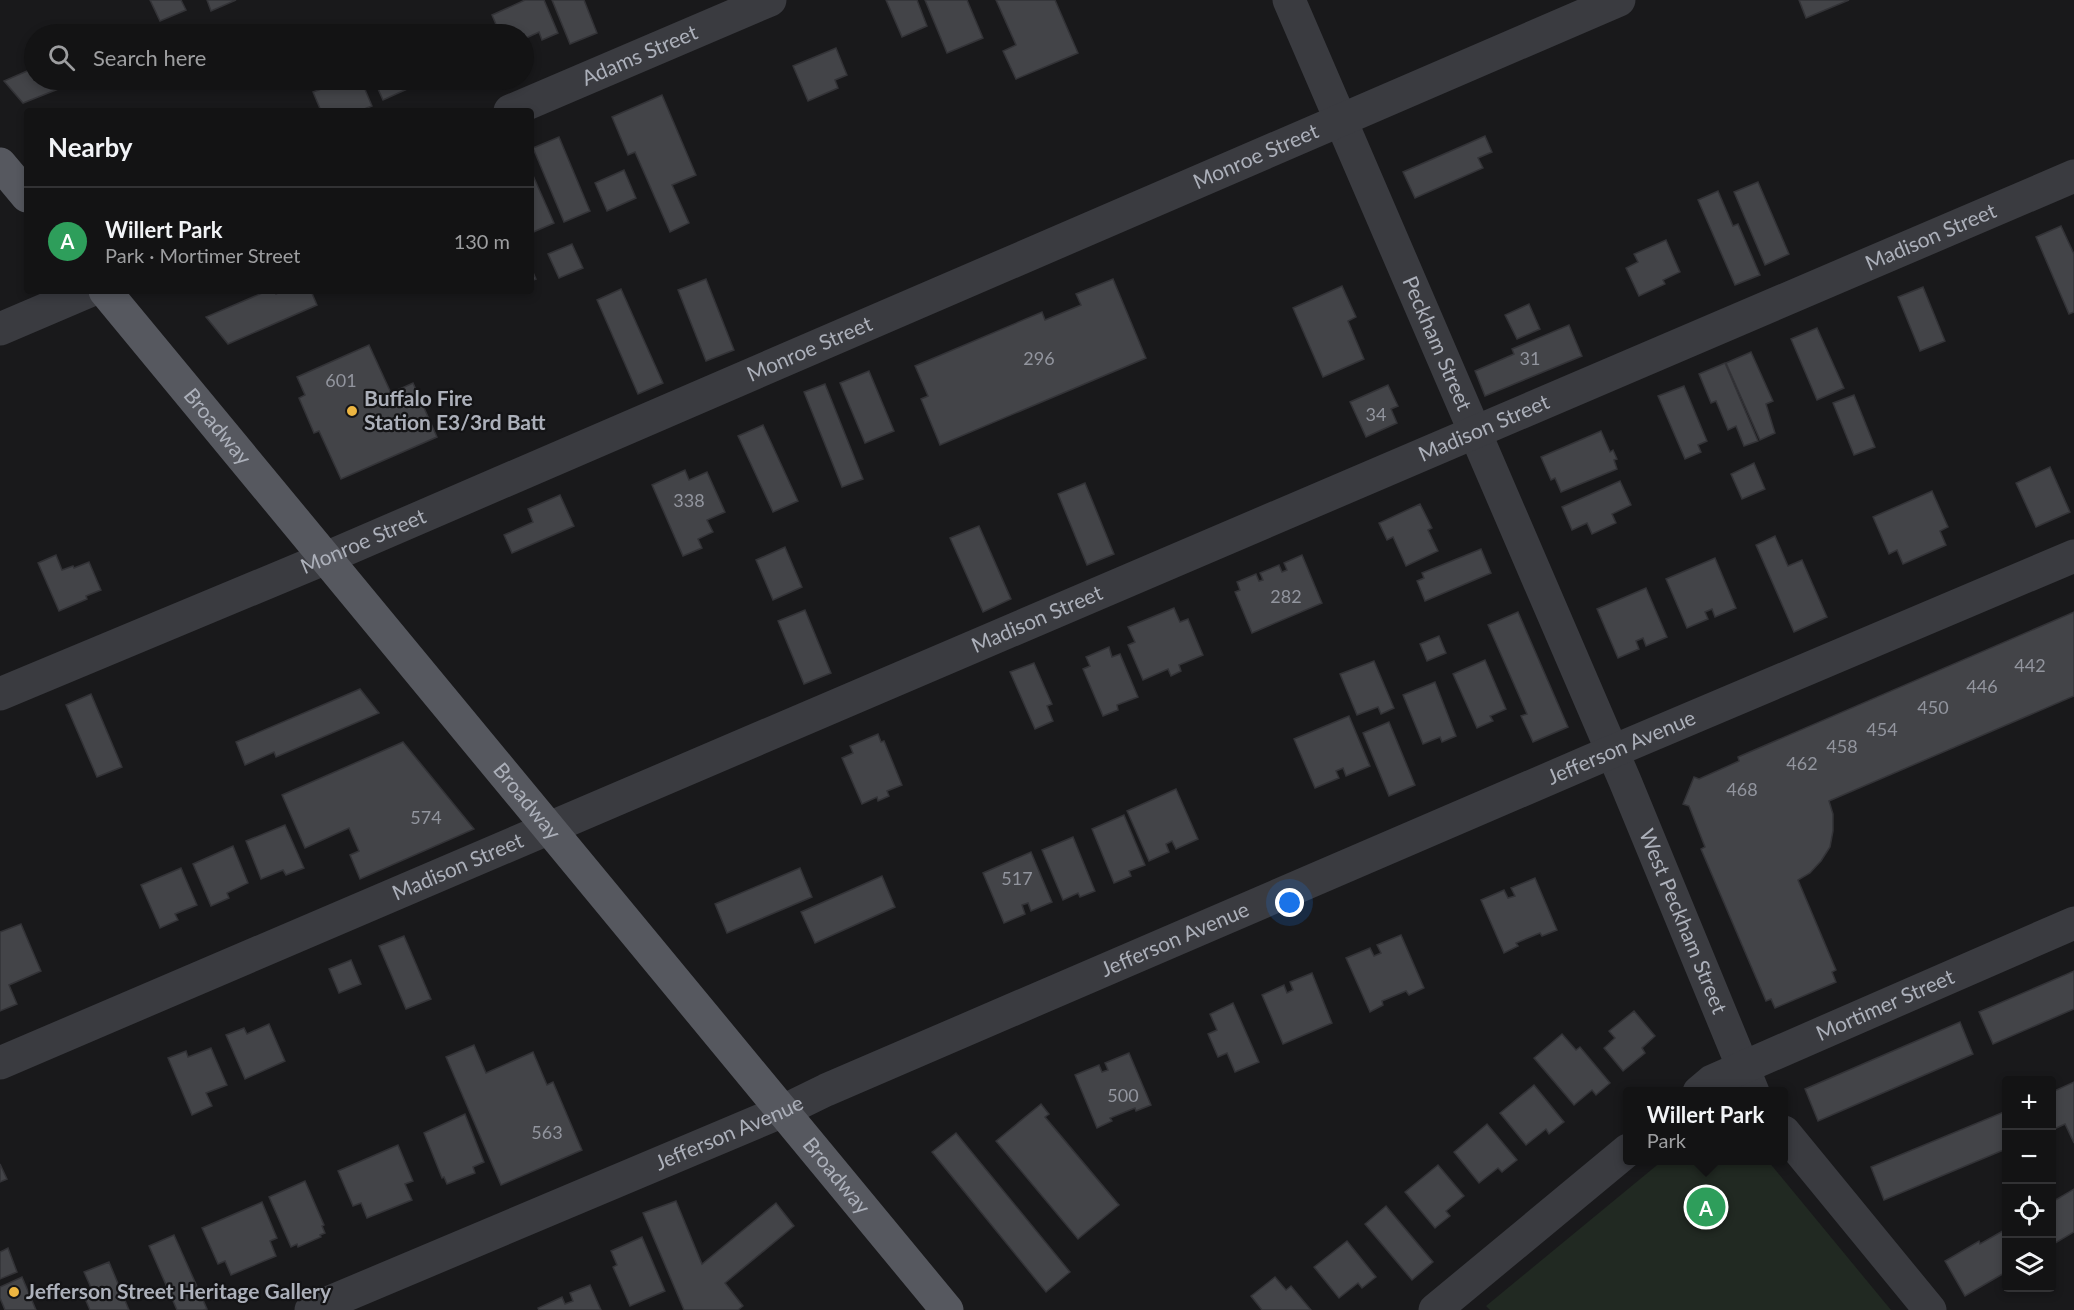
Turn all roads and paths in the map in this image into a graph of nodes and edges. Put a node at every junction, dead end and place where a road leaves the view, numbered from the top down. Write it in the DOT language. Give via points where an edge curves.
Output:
graph roads {
  1 [pos="770,0"];
  2 [pos="1289,0"];
  3 [pos="1619,0"];
  4 [pos="517,108"];
  5 [pos="1342,121"];
  6 [pos="0,164"];
  7 [pos="2074,176"];
  8 [pos="24,192"];
  9 [pos="82,294"];
  10 [pos="107,294"];
  11 [pos="0,329"];
  12 [pos="1475,432"];
  13 [pos="2074,556"];
  14 [pos="326,558"];
  15 [pos="0,694"];
  16 [pos="1612,752"];
  17 [pos="550,828"];
  18 [pos="2074,923"];
  19 [pos="0,1063"];
  20 [pos="1748,1079"];
  21 [pos="1705,1087"];
  22 [pos="783,1111"];
  23 [pos="1788,1137"];
  24 [pos="1623,1154"];
  25 [pos="1449,1306"];
  26 [pos="310,1310"];
  27 [pos="948,1310"];
  28 [pos="1930,1310"];
  1 -- 4 [label="street, Adams Street"];
  2 -- 5 [label="street, Peckham Street"];
  3 -- 5 [label="street, Monroe Street"];
  5 -- 12 [label="street, Peckham Street"];
  5 -- 14 [label="street, Monroe Street"];
  6 -- 8 [label="main road"];
  7 -- 12 [label="street, Madison Street"];
  9 -- 11 [label="street"];
  10 -- 14 [label="main road, Broadway"];
  12 -- 16 [label="street, Peckham Street"];
  12 -- 17 [label="street, Madison Street"];
  13 -- 16 [label="street, Jefferson Avenue"];
  14 -- 15 [label="street, Monroe Street"];
  14 -- 17 [label="main road, Broadway"];
  16 -- 20 [label="street, West Peckham Street"];
  16 -- 22 [label="street, Jefferson Avenue"];
  17 -- 19 [label="street, Madison Street"];
  17 -- 22 [label="main road, Broadway"];
  18 -- 20 [label="street, Mortimer Street"];
  20 -- 21 [label="street, Mortimer Street" via="1712,1081"];
  22 -- 26 [label="street, Jefferson Avenue"];
  22 -- 27 [label="main road, Broadway"];
  23 -- 28 [label="street"];
  24 -- 25 [label="street"];
}
